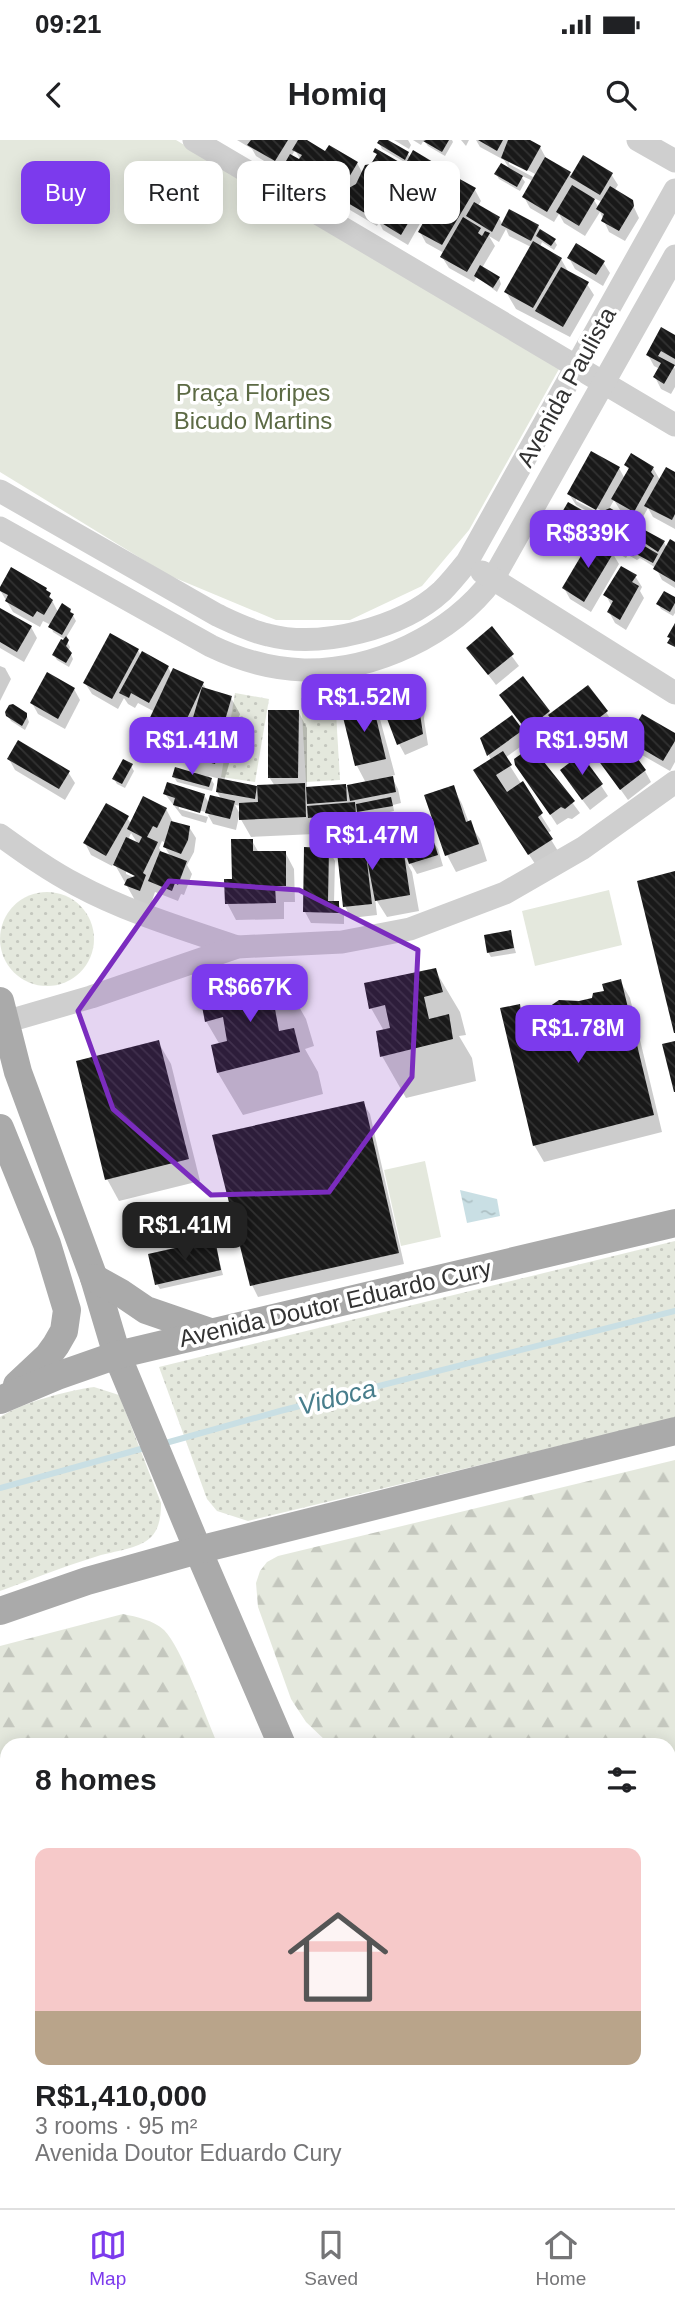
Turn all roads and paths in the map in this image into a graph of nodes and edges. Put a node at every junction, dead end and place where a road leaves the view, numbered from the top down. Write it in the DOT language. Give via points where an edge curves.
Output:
graph roads {
  1 [pos="194,140"];
  2 [pos="638,140"];
  3 [pos="675,161"];
  4 [pos="675,190"];
  5 [pos="675,256"];
  6 [pos="577,367"];
  7 [pos="604,383"];
  8 [pos="675,425"];
  9 [pos="0,491"];
  10 [pos="0,528"];
  11 [pos="467,562"];
  12 [pos="493,579"];
  13 [pos="675,694"];
  14 [pos="675,782"];
  15 [pos="0,835"];
  16 [pos="237,947"];
  17 [pos="2,1016"];
  18 [pos="0,1128"];
  19 [pos="675,1223"];
  20 [pos="94,1278"];
  21 [pos="213,1332"];
  22 [pos="117,1355"];
  23 [pos="2,1398"];
  24 [pos="675,1431"];
  25 [pos="198,1550"];
  26 [pos="0,1611"];
  27 [pos="265,1706"];
  28 [pos="264,1738"];
  29 [pos="279,1738"];
  1 -- 6 [label="street"];
  2 -- 3 [label="street"];
  4 -- 6 [label="street, Avenida Paulista"];
  5 -- 7 [label="street, Avenida Paulista"];
  6 -- 7 [label="street"];
  6 -- 11 [label="street, Avenida Paulista"];
  7 -- 8 [label="street"];
  7 -- 12 [label="street, Avenida Paulista"];
  9 -- 11 [label="street, Avenida Paulista" via="218,615 270,636 332,637 388,622 429,601"];
  10 -- 12 [label="street, Avenida Paulista" via="211,646 246,661 302,670 345,666 415,643 457,617"];
  11 -- 12 [label="street"];
  12 -- 13 [label="street"];
  14 -- 16 [label="street" via="583,848 505,893 410,929 342,942"];
  15 -- 16 [label="street" via="77,885"];
  16 -- 17 [label="street" via="103,993"];
  17 -- 20 [label="main road"];
  18 -- 23 [label="main road" via="47,1244 67,1310 64,1331 48,1356"];
  19 -- 21 [label="main road, Avenida Doutor Eduardo Cury"];
  20 -- 21 [label="main road" via="146,1310"];
  20 -- 22 [label="main road"];
  21 -- 22 [label="main road, Avenida Doutor Eduardo Cury"];
  22 -- 23 [label="main road, Avenida Doutor Eduardo Cury"];
  22 -- 25 [label="main road"];
  24 -- 25 [label="main road"];
  25 -- 26 [label="main road"];
  25 -- 27 [label="main road"];
  27 -- 28 [label="main road"];
  27 -- 29 [label="main road"];
}
